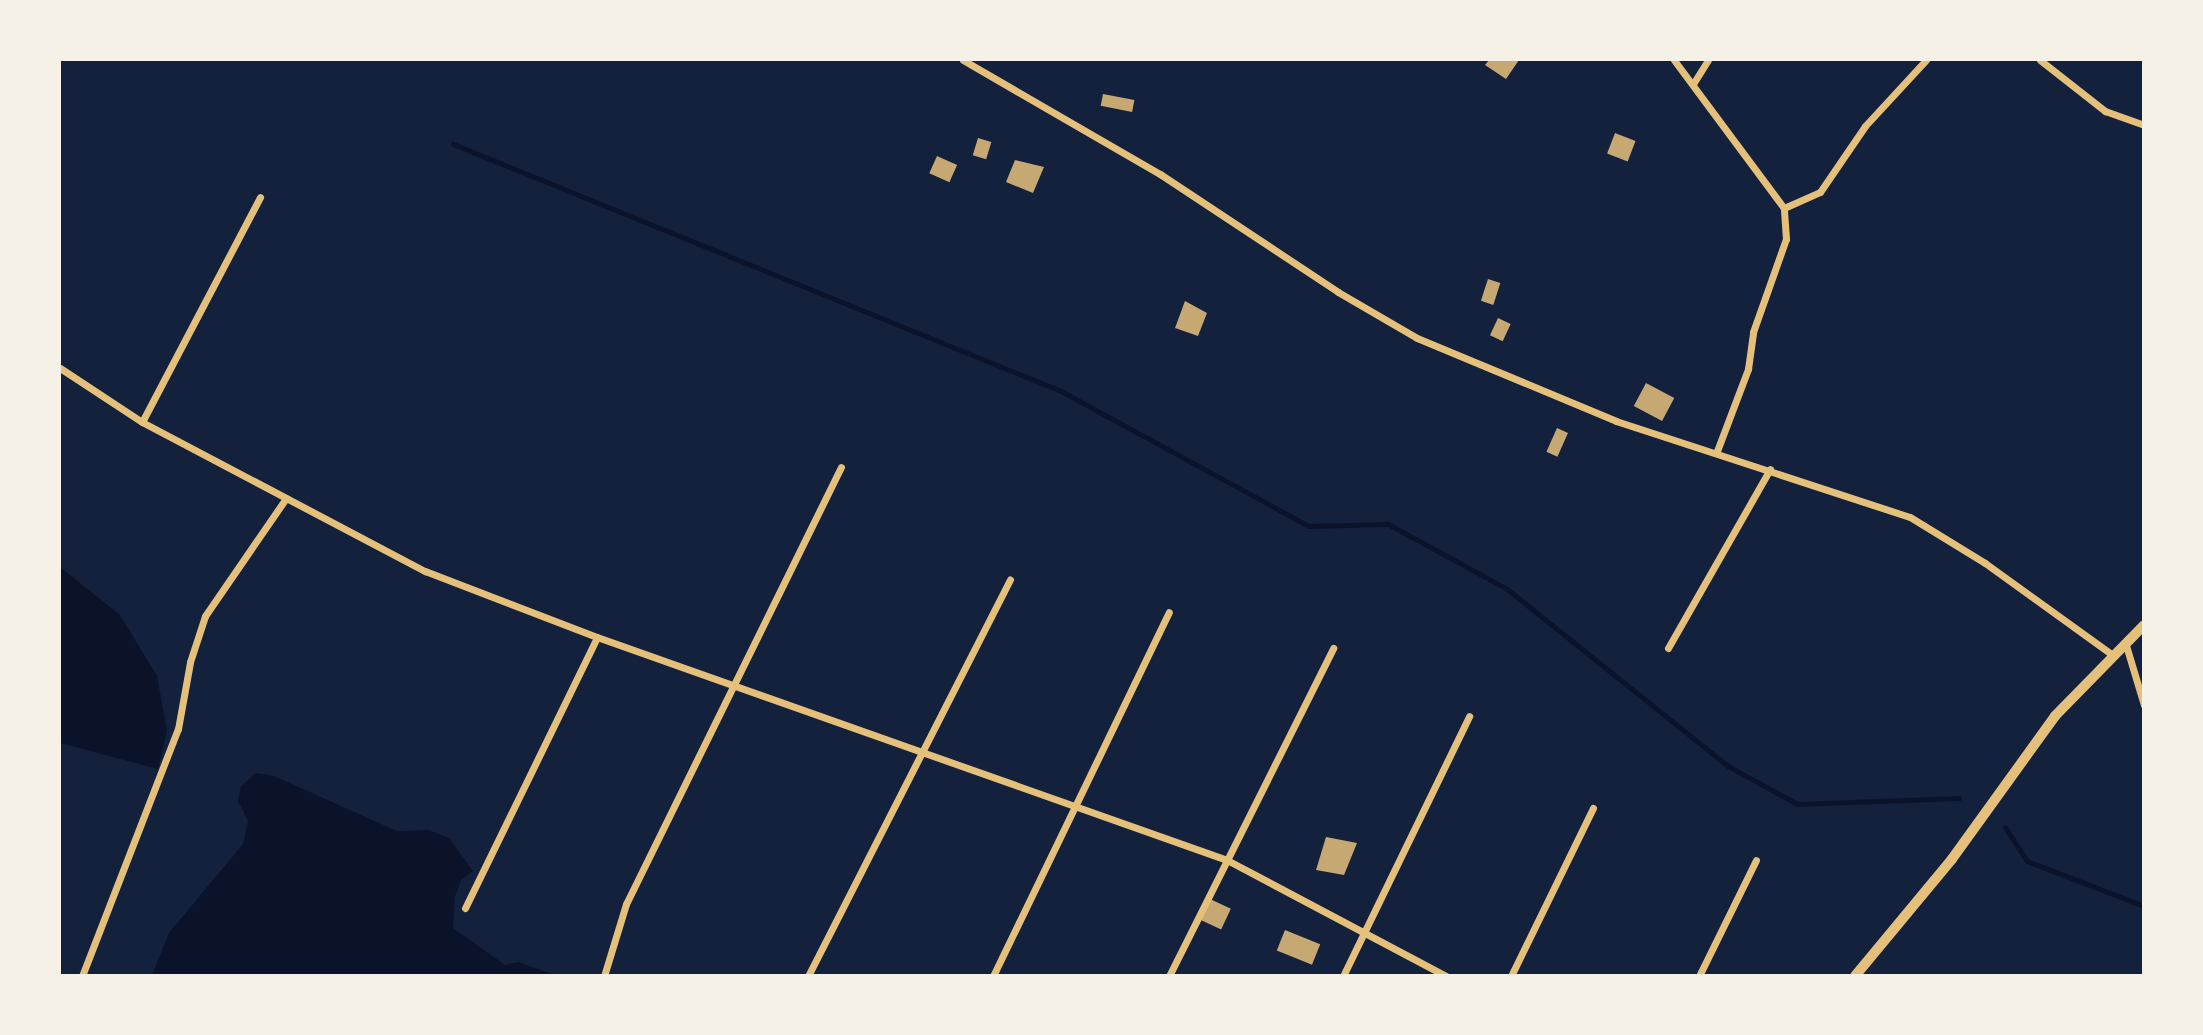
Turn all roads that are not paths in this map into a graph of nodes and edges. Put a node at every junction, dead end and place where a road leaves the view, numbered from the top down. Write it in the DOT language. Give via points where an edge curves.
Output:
graph roads {
  1 [pos="963,60"];
  2 [pos="1674,60"];
  3 [pos="1708,60"];
  4 [pos="1926,60"];
  5 [pos="2040,60"];
  6 [pos="1693,84"];
  7 [pos="2144,125"];
  8 [pos="260,197"];
  9 [pos="1784,208"];
  10 [pos="60,368"];
  11 [pos="142,422"];
  12 [pos="1717,451"];
  13 [pos="841,467"];
  14 [pos="1770,469"];
  15 [pos="286,498"];
  16 [pos="1010,579"];
  17 [pos="1169,612"];
  18 [pos="2144,625"];
  19 [pos="597,637"];
  20 [pos="2125,641"];
  21 [pos="1333,648"];
  22 [pos="1668,649"];
  23 [pos="2111,654"];
  24 [pos="732,684"];
  25 [pos="2144,705"];
  26 [pos="1469,716"];
  27 [pos="924,750"];
  28 [pos="1075,806"];
  29 [pos="1593,808"];
  30 [pos="1227,860"];
  31 [pos="1756,860"];
  32 [pos="465,908"];
  33 [pos="1363,934"];
  34 [pos="82,975"];
  35 [pos="604,975"];
  36 [pos="808,975"];
  37 [pos="993,975"];
  38 [pos="1169,975"];
  39 [pos="1343,975"];
  40 [pos="1446,975"];
  41 [pos="1511,975"];
  42 [pos="1699,975"];
  43 [pos="1855,975"];
  1 -- 12 [label="street" via="1160,174 1338,292 1417,338 1616,421"];
  2 -- 6 [label="street"];
  3 -- 6 [label="street"];
  4 -- 9 [label="street" via="1865,126 1820,192"];
  5 -- 7 [label="street" via="2105,111"];
  6 -- 9 [label="street"];
  8 -- 11 [label="street"];
  9 -- 12 [label="street" via="1786,239 1753,332 1748,369"];
  10 -- 11 [label="street"];
  11 -- 15 [label="street"];
  12 -- 14 [label="street"];
  13 -- 24 [label="street"];
  14 -- 22 [label="street"];
  14 -- 23 [label="street" via="1925,525"];
  15 -- 19 [label="street" via="425,571"];
  15 -- 34 [label="street" via="205,616 190,662 178,729"];
  16 -- 27 [label="street"];
  17 -- 28 [label="street"];
  18 -- 20 [label="street"];
  19 -- 24 [label="street"];
  19 -- 32 [label="street"];
  20 -- 23 [label="street"];
  20 -- 25 [label="street"];
  21 -- 30 [label="street"];
  23 -- 43 [label="street" via="2055,716 1952,859"];
  24 -- 27 [label="street"];
  24 -- 35 [label="street" via="626,904"];
  26 -- 33 [label="street"];
  27 -- 28 [label="street"];
  27 -- 36 [label="street"];
  28 -- 30 [label="street"];
  28 -- 37 [label="street"];
  29 -- 41 [label="street"];
  30 -- 33 [label="street"];
  30 -- 38 [label="street"];
  31 -- 42 [label="street"];
  33 -- 39 [label="street"];
  33 -- 40 [label="street"];
}
